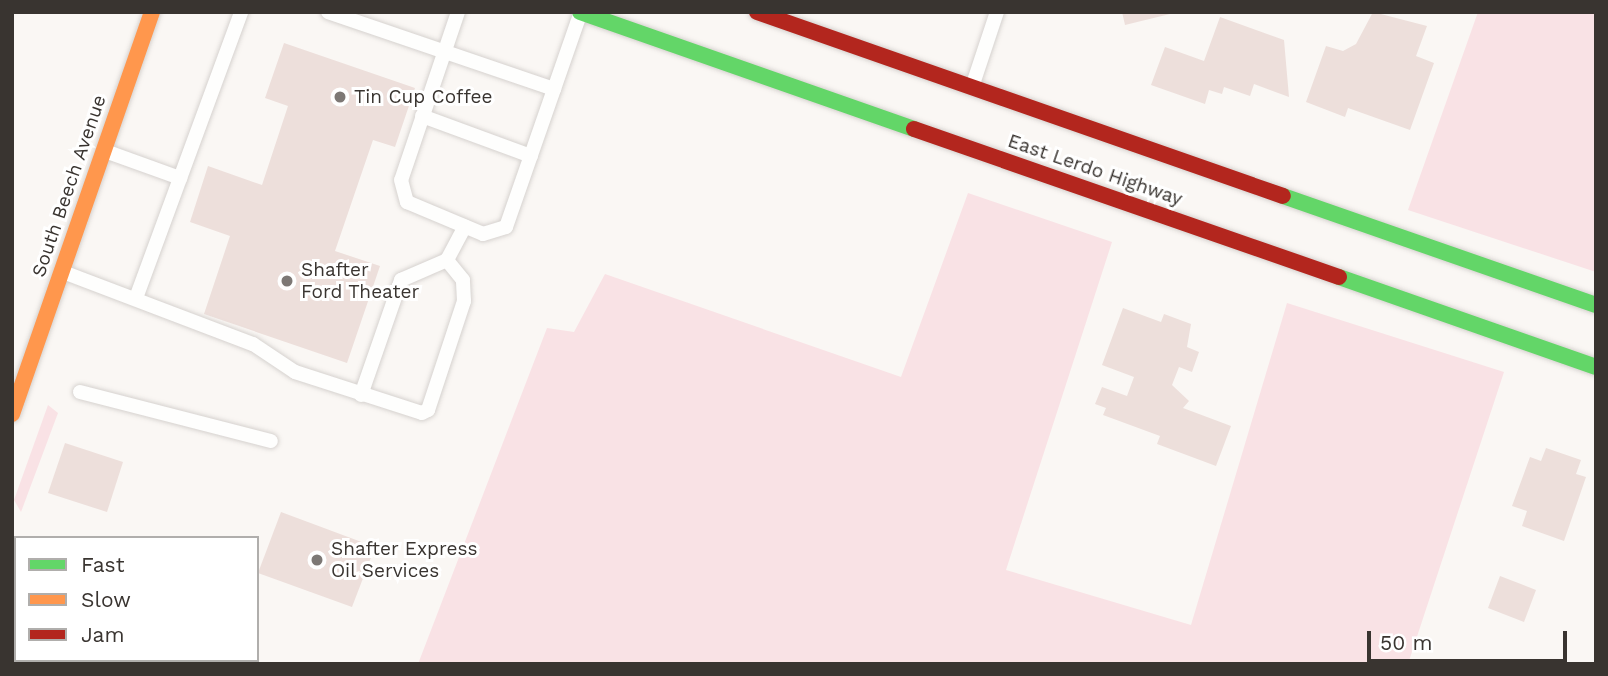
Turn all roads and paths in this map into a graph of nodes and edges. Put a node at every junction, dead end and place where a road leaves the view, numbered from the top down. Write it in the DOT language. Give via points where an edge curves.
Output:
graph roads {
  1 [pos="152,12"];
  2 [pos="241,12"];
  3 [pos="328,12"];
  4 [pos="458,12"];
  5 [pos="757,12"];
  6 [pos="997,12"];
  7 [pos="580,13"];
  8 [pos="445,49"];
  9 [pos="972,87"];
  10 [pos="554,89"];
  11 [pos="422,117"];
  12 [pos="104,151"];
  13 [pos="531,156"];
  14 [pos="180,178"];
  15 [pos="465,226"];
  16 [pos="447,260"];
  17 [pos="61,272"];
  18 [pos="136,298"];
  19 [pos="1596,305"];
  20 [pos="1596,368"];
  21 [pos="80,392"];
  22 [pos="361,395"];
  23 [pos="12,414"];
  24 [pos="271,441"];
  1 -- 12 [label="main road, South Beech Avenue"];
  2 -- 14 [label="lane"];
  3 -- 8 [label="lane"];
  4 -- 8 [label="lane"];
  5 -- 9 [label="main road, East Lerdo Highway"];
  6 -- 9 [label="lane"];
  7 -- 10 [label="lane"];
  7 -- 20 [label="main road, East Lerdo Highway"];
  8 -- 10 [label="lane"];
  8 -- 11 [label="lane"];
  9 -- 19 [label="main road, East Lerdo Highway"];
  10 -- 13 [label="lane"];
  11 -- 13 [label="lane"];
  11 -- 15 [label="lane" via="401,180 407,201"];
  12 -- 14 [label="lane"];
  12 -- 17 [label="main road, South Beech Avenue"];
  13 -- 15 [label="lane" via="506,226 483,234"];
  14 -- 18 [label="lane"];
  15 -- 16 [label="lane"];
  16 -- 22 [label="lane" via="401,280"];
  16 -- 22 [label="lane" via="463,280 464,302 428,410"];
  17 -- 18 [label="lane"];
  17 -- 23 [label="main road, South Beech Avenue"];
  18 -- 22 [label="lane" via="253,344 295,372"];
  21 -- 24 [label="lane"];
}
